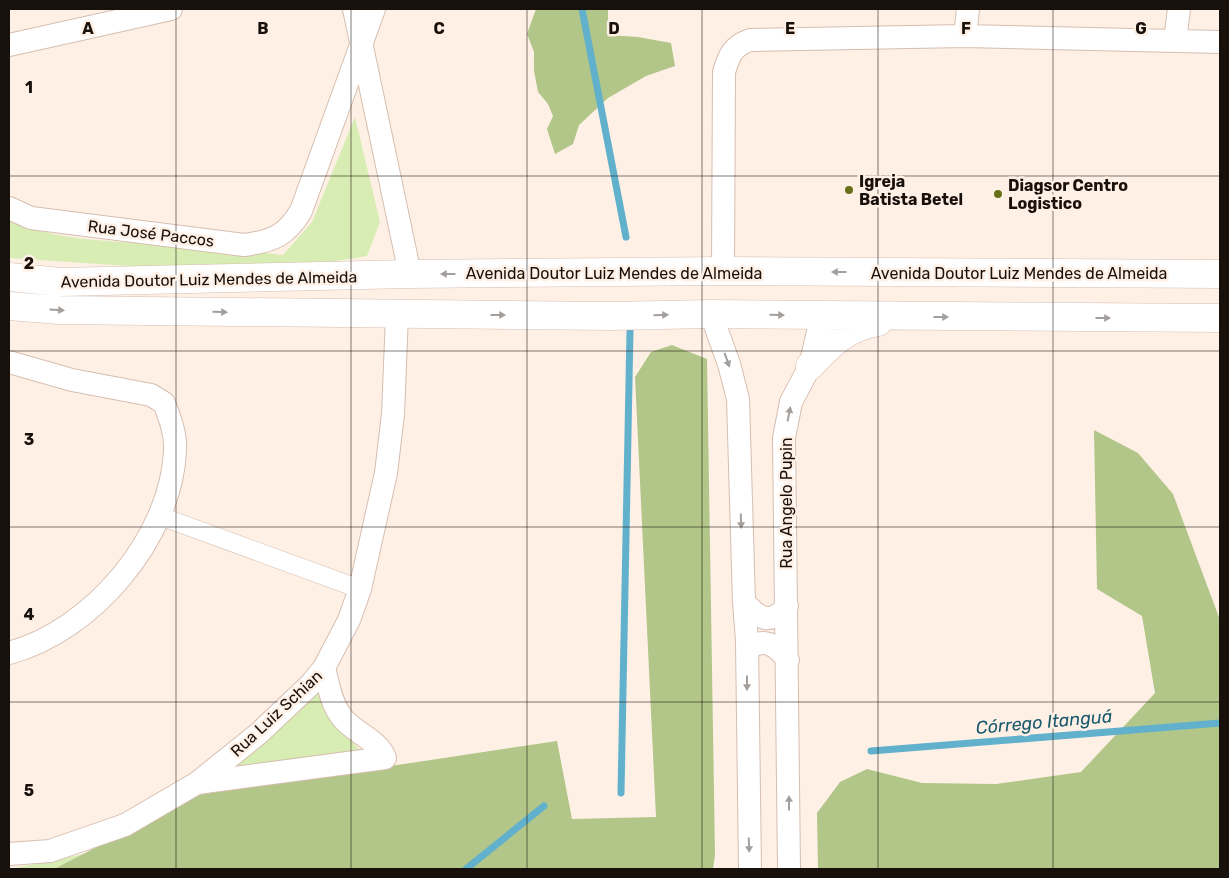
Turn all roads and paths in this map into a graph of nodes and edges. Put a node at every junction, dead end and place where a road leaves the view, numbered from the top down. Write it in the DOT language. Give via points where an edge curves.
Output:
graph roads {
  1 [pos="171,9"];
  2 [pos="354,9"];
  3 [pos="374,9"];
  4 [pos="968,9"];
  5 [pos="1179,9"];
  6 [pos="148,11"];
  7 [pos="965,36"];
  8 [pos="1175,41"];
  9 [pos="1220,42"];
  10 [pos="9,45"];
  11 [pos="362,46"];
  12 [pos="9,208"];
  13 [pos="723,272"];
  14 [pos="759,272"];
  15 [pos="796,272"];
  16 [pos="410,274"];
  17 [pos="1220,274"];
  18 [pos="9,277"];
  19 [pos="9,306"];
  20 [pos="711,314"];
  21 [pos="397,315"];
  22 [pos="822,315"];
  23 [pos="905,317"];
  24 [pos="1220,318"];
  25 [pos="9,362"];
  26 [pos="810,366"];
  27 [pos="160,516"];
  28 [pos="360,589"];
  29 [pos="744,602"];
  30 [pos="787,606"];
  31 [pos="747,650"];
  32 [pos="9,653"];
  33 [pos="788,660"];
  34 [pos="324,668"];
  35 [pos="196,783"];
  36 [pos="9,854"];
  37 [pos="750,869"];
  38 [pos="790,869"];
  1 -- 6 [label="street"];
  2 -- 11 [label="street"];
  3 -- 11 [label="street"];
  4 -- 7 [label="street"];
  5 -- 8 [label="street"];
  6 -- 10 [label="street"];
  7 -- 8 [label="street"];
  7 -- 13 [label="street" via="750,40 740,43 730,53 724,72"];
  8 -- 9 [label="street"];
  11 -- 12 [label="street, Rua José Paccos" via="301,211 291,227 276,237 244,244 31,218"];
  11 -- 16 [label="street"];
  13 -- 14 [label="main road, Avenida Doutor Luiz Mendes de Almeida"];
  13 -- 16 [label="main road, Avenida Doutor Luiz Mendes de Almeida, one-way"];
  14 -- 15 [label="main road, Avenida Doutor Luiz Mendes de Almeida"];
  14 -- 20 [label="main road" via="722,291"];
  17 -- 15 [label="main road, Avenida Doutor Luiz Mendes de Almeida, one-way"];
  15 -- 22 [label="main road" via="814,292"];
  16 -- 18 [label="main road, Avenida Doutor Luiz Mendes de Almeida" via="60,282"];
  19 -- 21 [label="main road, Avenida Doutor Luiz Mendes de Almeida, one-way" via="59,310"];
  21 -- 20 [label="main road, Avenida Doutor Luiz Mendes de Almeida, one-way"];
  20 -- 22 [label="main road, Avenida Doutor Luiz Mendes de Almeida, one-way"];
  20 -- 29 [label="street, one-way" via="738,399"];
  21 -- 28 [label="street, Rua Luiz Schian" via="393,414 386,474"];
  22 -- 23 [label="main road, Avenida Doutor Luiz Mendes de Almeida"];
  22 -- 26 [label="street, Rua Angelo Pupin"];
  23 -- 24 [label="main road, Avenida Doutor Luiz Mendes de Almeida, one-way"];
  23 -- 26 [label="main road" via="860,326 837,338"];
  25 -- 27 [label="street" via="72,380 151,395 164,403 174,433 175,451"];
  30 -- 26 [label="street, Rua Angelo Pupin, one-way" via="784,438 791,402"];
  27 -- 28 [label="street"];
  27 -- 32 [label="street" via="139,554 111,590 74,621 25,649"];
  28 -- 34 [label="street, Rua Luiz Schian" via="349,620"];
  29 -- 30 [label="street" via="752,612 765,618 779,616"];
  29 -- 31 [label="street"];
  30 -- 33 [label="street, Rua Angelo Pupin"];
  31 -- 33 [label="street" via="756,644 767,643 779,649"];
  31 -- 37 [label="street, one-way"];
  38 -- 33 [label="street, Rua Angelo Pupin, one-way"];
  34 -- 35 [label="street, Rua Luiz Schian" via="258,734"];
  34 -- 35 [label="street" via="340,715 382,751 385,758"];
  35 -- 36 [label="street, Rua Luiz Schian" via="125,825 50,851"];
}
